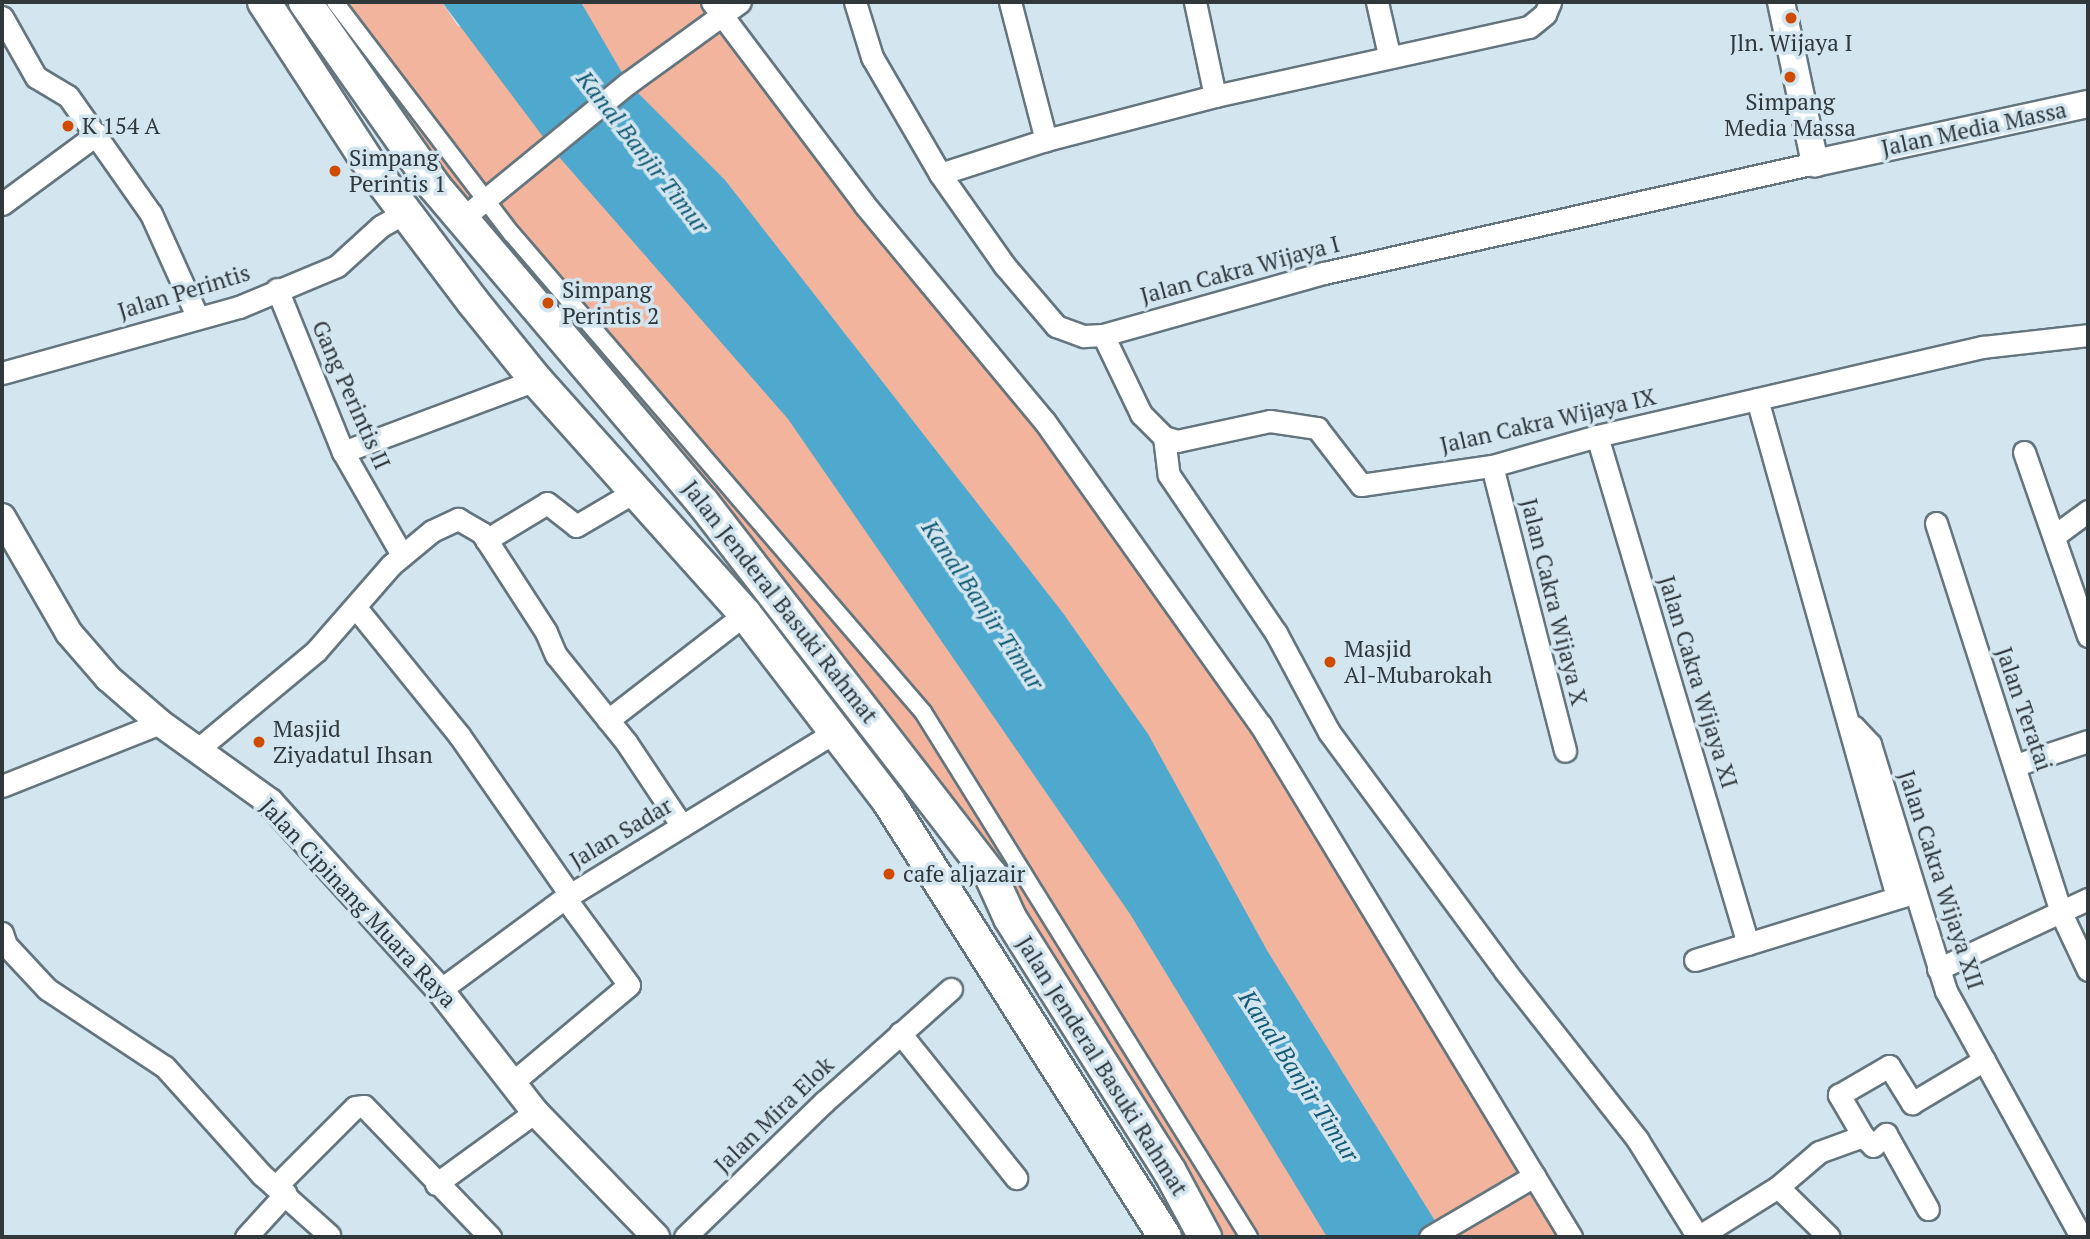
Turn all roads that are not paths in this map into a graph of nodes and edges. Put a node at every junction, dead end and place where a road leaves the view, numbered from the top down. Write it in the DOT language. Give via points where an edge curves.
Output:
graph roads {
  1 [pos="264,2"];
  2 [pos="304,2"];
  3 [pos="335,2"];
  4 [pos="740,2"];
  5 [pos="855,2"];
  6 [pos="1010,2"];
  7 [pos="1195,2"];
  8 [pos="1377,2"];
  9 [pos="1781,2"];
  10 [pos="717,8"];
  11 [pos="1547,8"];
  12 [pos="2,17"];
  13 [pos="1389,55"];
  14 [pos="1215,96"];
  15 [pos="2088,104"];
  16 [pos="97,134"];
  17 [pos="1046,140"];
  18 [pos="1815,163"];
  19 [pos="940,174"];
  20 [pos="2,204"];
  21 [pos="474,209"];
  22 [pos="404,213"];
  23 [pos="277,289"];
  24 [pos="197,316"];
  25 [pos="1103,335"];
  26 [pos="2088,335"];
  27 [pos="2,373"];
  28 [pos="536,380"];
  29 [pos="1758,398"];
  30 [pos="1597,436"];
  31 [pos="1164,437"];
  32 [pos="342,452"];
  33 [pos="2024,452"];
  34 [pos="1492,466"];
  35 [pos="635,492"];
  36 [pos="2088,511"];
  37 [pos="2,517"];
  38 [pos="1936,523"];
  39 [pos="2054,536"];
  40 [pos="486,540"];
  41 [pos="402,555"];
  42 [pos="357,609"];
  43 [pos="745,614"];
  44 [pos="2088,636"];
  45 [pos="608,720"];
  46 [pos="160,723"];
  47 [pos="836,731"];
  48 [pos="2088,741"];
  49 [pos="198,749"];
  50 [pos="1565,751"];
  51 [pos="2016,765"];
  52 [pos="2,786"];
  53 [pos="682,826"];
  54 [pos="1906,895"];
  55 [pos="568,896"];
  56 [pos="2088,899"];
  57 [pos="2061,913"];
  58 [pos="2,933"];
  59 [pos="1748,944"];
  60 [pos="1695,960"];
  61 [pos="1938,969"];
  62 [pos="2088,970"];
  63 [pos="951,989"];
  64 [pos="440,990"];
  65 [pos="900,1033"];
  66 [pos="1984,1060"];
  67 [pos="513,1082"];
  68 [pos="535,1112"];
  69 [pos="1864,1136"];
  70 [pos="1016,1178"];
  71 [pos="1527,1180"];
  72 [pos="436,1184"];
  73 [pos="1778,1187"];
  74 [pos="281,1189"];
  75 [pos="1928,1209"];
  76 [pos="330,1235"];
  77 [pos="246,1237"];
  78 [pos="490,1237"];
  79 [pos="656,1237"];
  80 [pos="685,1237"];
  81 [pos="1165,1237"];
  82 [pos="1205,1237"];
  83 [pos="1249,1237"];
  84 [pos="1430,1237"];
  85 [pos="1571,1237"];
  86 [pos="1698,1237"];
  87 [pos="1829,1237"];
  88 [pos="2081,1237"];
  1 -- 22 [label="main road, Jalan Jenderal Basuki Rahmat"];
  2 -- 21 [label="main road, Jalan Jenderal Basuki Rahmat" via="414,159"];
  3 -- 21 [label="street"];
  4 -- 10 [label="street"];
  5 -- 19 [label="street, Jalan Cakra Wijaya I" via="872,57"];
  6 -- 17 [label="street"];
  7 -- 14 [label="street"];
  8 -- 13 [label="street"];
  9 -- 18 [label="street"];
  10 -- 21 [label="street" via="697,31"];
  10 -- 71 [label="street" via="864,204 1045,422 1260,724"];
  11 -- 13 [label="street" via="1529,27"];
  12 -- 16 [label="street" via="36,77 68,96"];
  13 -- 14 [label="street"];
  14 -- 17 [label="street"];
  15 -- 18 [label="street, Jalan Media Massa"];
  16 -- 20 [label="street"];
  16 -- 24 [label="street" via="151,214"];
  17 -- 19 [label="street"];
  18 -- 25 [label="street, Jalan Cakra Wijaya I" via="1324,273"];
  19 -- 25 [label="street, Jalan Cakra Wijaya I" via="1005,266 1056,326 1084,336"];
  21 -- 82 [label="main road, Jalan Jenderal Basuki Rahmat" via="990,874 1010,918 1170,1172"];
  21 -- 83 [label="street" via="923,712"];
  22 -- 23 [label="street, Jalan Perintis" via="337,266"];
  22 -- 28 [label="main road, Jalan Jenderal Basuki Rahmat"];
  23 -- 24 [label="street, Jalan Perintis" via="239,307"];
  23 -- 32 [label="street, Gang Perintis II"];
  24 -- 27 [label="street, Jalan Perintis"];
  25 -- 31 [label="street" via="1141,414"];
  26 -- 29 [label="street, Jalan Cakra Wijaya IX" via="1983,347"];
  28 -- 32 [label="street"];
  28 -- 35 [label="main road, Jalan Jenderal Basuki Rahmat"];
  29 -- 30 [label="street, Jalan Cakra Wijaya IX"];
  29 -- 54 [label="street, Jalan Cakra Wijaya XII" via="1853,726 1870,744"];
  30 -- 34 [label="street, Jalan Cakra Wijaya IX"];
  30 -- 59 [label="street, Jalan Cakra Wijaya XI"];
  31 -- 34 [label="street, Jalan Cakra Wijaya IX" via="1177,441 1270,421 1317,428 1361,485"];
  31 -- 86 [label="street" via="1169,475 1276,633 1329,732 1505,971 1637,1139"];
  32 -- 41 [label="street, Gang Perintis II"];
  33 -- 39 [label="street"];
  34 -- 50 [label="street, Jalan Cakra Wijaya X"];
  35 -- 40 [label="street" via="576,526 547,503"];
  35 -- 43 [label="main road, Jalan Jenderal Basuki Rahmat"];
  36 -- 39 [label="street"];
  37 -- 46 [label="street, Jalan Cipinang Muara Raya" via="69,633 108,678"];
  38 -- 51 [label="street, Jalan Teratai" via="1956,598"];
  39 -- 44 [label="street"];
  40 -- 41 [label="street" via="470,523 458,519 432,531"];
  40 -- 45 [label="street" via="556,655"];
  41 -- 42 [label="street"];
  42 -- 49 [label="street" via="316,651"];
  42 -- 55 [label="street" via="498,787"];
  43 -- 45 [label="street"];
  43 -- 47 [label="main road, Jalan Jenderal Basuki Rahmat"];
  45 -- 53 [label="street"];
  46 -- 49 [label="street, Jalan Cipinang Muara Raya"];
  46 -- 52 [label="street"];
  47 -- 53 [label="street, Jalan Sadar"];
  47 -- 81 [label="main road, Jalan Jenderal Basuki Rahmat" via="933,867"];
  48 -- 51 [label="street"];
  49 -- 64 [label="street, Jalan Cipinang Muara Raya" via="270,802"];
  51 -- 57 [label="street, Jalan Teratai"];
  53 -- 55 [label="street, Jalan Sadar"];
  54 -- 59 [label="street"];
  54 -- 61 [label="street, Jalan Cakra Wijaya XII"];
  55 -- 64 [label="street, Jalan Sadar"];
  55 -- 67 [label="street" via="629,985"];
  56 -- 57 [label="street"];
  57 -- 61 [label="street"];
  57 -- 62 [label="street, Jalan Teratai"];
  58 -- 74 [label="street" via="6,945 47,989 165,1067 262,1175"];
  59 -- 60 [label="street"];
  61 -- 66 [label="street, Jalan Cakra Wijaya XII"];
  63 -- 65 [label="street, Jalan Mira Elok"];
  64 -- 67 [label="street, Jalan Cipinang Muara Raya"];
  65 -- 70 [label="street"];
  65 -- 80 [label="street, Jalan Mira Elok"];
  66 -- 69 [label="street" via="1912,1103 1889,1066 1839,1095"];
  66 -- 88 [label="street, Jalan Cakra Wijaya XII"];
  67 -- 68 [label="street, Jalan Cipinang Muara Raya"];
  68 -- 72 [label="street"];
  68 -- 79 [label="street, Jalan Cipinang Muara Raya"];
  69 -- 73 [label="street" via="1819,1152"];
  69 -- 75 [label="street" via="1873,1146 1886,1134"];
  71 -- 84 [label="street"];
  71 -- 85 [label="street"];
  72 -- 74 [label="street" via="364,1106 355,1107"];
  72 -- 78 [label="street"];
  73 -- 86 [label="street"];
  73 -- 87 [label="street"];
  74 -- 76 [label="street"];
  74 -- 77 [label="street"];
}
